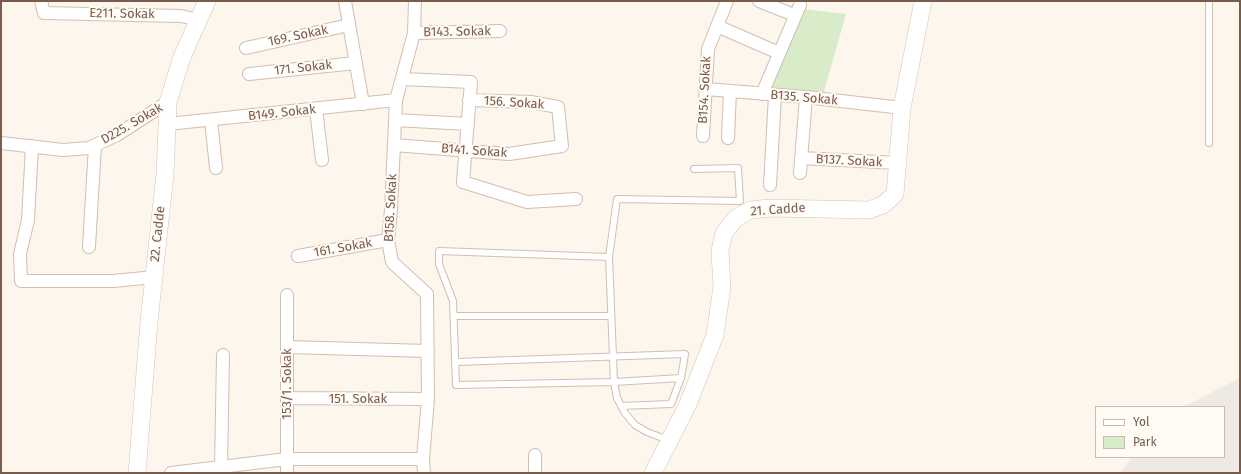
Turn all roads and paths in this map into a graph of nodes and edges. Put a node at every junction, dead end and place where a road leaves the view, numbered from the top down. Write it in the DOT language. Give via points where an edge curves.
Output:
graph roads {
  1 [pos="42,1"];
  2 [pos="207,1"];
  3 [pos="345,1"];
  4 [pos="416,1"];
  5 [pos="727,1"];
  6 [pos="759,1"];
  7 [pos="923,1"];
  8 [pos="1208,1"];
  9 [pos="199,20"];
  10 [pos="349,25"];
  11 [pos="717,26"];
  12 [pos="500,31"];
  13 [pos="414,33"];
  14 [pos="246,48"];
  15 [pos="779,53"];
  16 [pos="356,63"];
  17 [pos="249,74"];
  18 [pos="402,79"];
  19 [pos="706,89"];
  20 [pos="730,91"];
  21 [pos="762,94"];
  22 [pos="775,95"];
  23 [pos="806,97"];
  24 [pos="396,100"];
  25 [pos="470,100"];
  26 [pos="168,102"];
  27 [pos="363,104"];
  28 [pos="558,107"];
  29 [pos="902,108"];
  30 [pos="316,109"];
  31 [pos="211,120"];
  32 [pos="395,120"];
  33 [pos="168,124"];
  34 [pos="468,124"];
  35 [pos="703,136"];
  36 [pos="728,138"];
  37 [pos="1,143"];
  38 [pos="1209,143"];
  39 [pos="95,145"];
  40 [pos="394,145"];
  41 [pos="32,146"];
  42 [pos="467,150"];
  43 [pos="801,158"];
  44 [pos="322,160"];
  45 [pos="898,163"];
  46 [pos="216,168"];
  47 [pos="694,169"];
  48 [pos="800,173"];
  49 [pos="770,186"];
  50 [pos="576,199"];
  51 [pos="388,240"];
  52 [pos="89,247"];
  53 [pos="298,256"];
  54 [pos="609,256"];
  55 [pos="154,277"];
  56 [pos="287,295"];
  57 [pos="454,316"];
  58 [pos="611,316"];
  59 [pos="287,347"];
  60 [pos="428,351"];
  61 [pos="223,355"];
  62 [pos="613,356"];
  63 [pos="456,362"];
  64 [pos="681,378"];
  65 [pos="614,382"];
  66 [pos="287,398"];
  67 [pos="428,399"];
  68 [pos="621,406"];
  69 [pos="670,440"];
  70 [pos="535,455"];
  71 [pos="287,459"];
  72 [pos="424,459"];
  73 [pos="221,467"];
  74 [pos="137,473"];
  75 [pos="170,473"];
  76 [pos="287,473"];
  77 [pos="424,473"];
  78 [pos="535,473"];
  79 [pos="653,473"];
  1 -- 9 [label="street, E211. Sokak" via="44,13 181,16"];
  2 -- 9 [label="main road, 22. Cadde"];
  3 -- 10 [label="street"];
  4 -- 13 [label="street, B158. Sokak"];
  5 -- 11 [label="street, B154. Sokak"];
  6 -- 15 [label="street" via="797,10"];
  7 -- 29 [label="main road, 21. Cadde"];
  8 -- 38 [label="lane"];
  9 -- 26 [label="main road, 22. Cadde" via="182,57"];
  10 -- 14 [label="street, 169. Sokak"];
  10 -- 16 [label="street"];
  11 -- 15 [label="street"];
  11 -- 19 [label="street, B154. Sokak" via="708,49"];
  12 -- 13 [label="street, B143. Sokak"];
  13 -- 18 [label="street, B158. Sokak"];
  15 -- 21 [label="street"];
  16 -- 17 [label="street, 171. Sokak"];
  16 -- 27 [label="street"];
  18 -- 24 [label="street, B158. Sokak"];
  18 -- 25 [label="street, 156. Sokak" via="471,82"];
  19 -- 20 [label="street, B135. Sokak"];
  19 -- 35 [label="street, B154. Sokak"];
  20 -- 21 [label="street, B135. Sokak"];
  20 -- 36 [label="street"];
  21 -- 22 [label="street, B135. Sokak"];
  22 -- 23 [label="street, B135. Sokak"];
  22 -- 49 [label="street"];
  23 -- 29 [label="street, B135. Sokak"];
  23 -- 43 [label="street"];
  24 -- 27 [label="street, B149. Sokak"];
  24 -- 32 [label="street, B158. Sokak"];
  25 -- 28 [label="street, 156. Sokak" via="531,102"];
  25 -- 34 [label="street, 156. Sokak"];
  26 -- 33 [label="main road, 22. Cadde"];
  26 -- 39 [label="street, D225. Sokak" via="117,135"];
  27 -- 30 [label="street, B149. Sokak"];
  28 -- 42 [label="street, B141. Sokak" via="562,146 509,154"];
  29 -- 45 [label="main road, 21. Cadde"];
  30 -- 31 [label="street, B149. Sokak"];
  30 -- 44 [label="street"];
  31 -- 33 [label="street, B149. Sokak"];
  31 -- 46 [label="street"];
  32 -- 34 [label="street"];
  32 -- 40 [label="street, B158. Sokak"];
  33 -- 55 [label="main road, 22. Cadde"];
  34 -- 42 [label="street, 156. Sokak"];
  37 -- 41 [label="street, D225. Sokak"];
  39 -- 41 [label="street, D225. Sokak" via="89,148 63,150"];
  39 -- 52 [label="street"];
  40 -- 42 [label="street, B141. Sokak"];
  40 -- 51 [label="street, B158. Sokak"];
  41 -- 55 [label="street" via="28,220 20,254 21,281 113,281"];
  42 -- 50 [label="street, 156. Sokak" via="463,182 527,202"];
  43 -- 45 [label="street, B137. Sokak"];
  43 -- 48 [label="street"];
  45 -- 69 [label="main road, 21. Cadde" via="895,194 883,205 869,210 798,207 750,210 736,218 724,233 720,251 722,287 715,335 688,404"];
  47 -- 54 [label="lane" via="738,168 740,201 617,200"];
  51 -- 53 [label="street, 161. Sokak"];
  51 -- 60 [label="street, B158. Sokak" via="392,262 427,294"];
  54 -- 57 [label="lane" via="439,251 439,264 453,301"];
  54 -- 58 [label="lane"];
  55 -- 74 [label="main road, 22. Cadde"];
  56 -- 59 [label="street, 153/1. Sokak"];
  57 -- 58 [label="lane"];
  57 -- 63 [label="lane"];
  58 -- 62 [label="lane"];
  59 -- 60 [label="street"];
  59 -- 66 [label="street, 153/1. Sokak"];
  60 -- 67 [label="street, B158. Sokak"];
  61 -- 73 [label="street"];
  62 -- 63 [label="lane"];
  62 -- 64 [label="lane" via="685,354"];
  62 -- 65 [label="lane"];
  63 -- 65 [label="lane" via="456,385"];
  64 -- 65 [label="lane"];
  64 -- 68 [label="lane" via="671,404"];
  65 -- 68 [label="lane"];
  66 -- 67 [label="street, 151. Sokak"];
  66 -- 71 [label="street, 153/1. Sokak"];
  67 -- 72 [label="street, B158. Sokak"];
  68 -- 69 [label="lane" via="635,425"];
  69 -- 79 [label="main road, 21. Cadde"];
  70 -- 78 [label="street"];
  71 -- 72 [label="street"];
  71 -- 73 [label="street"];
  71 -- 76 [label="street, 153/1. Sokak"];
  72 -- 77 [label="street, B158. Sokak"];
  73 -- 75 [label="street"];
}
